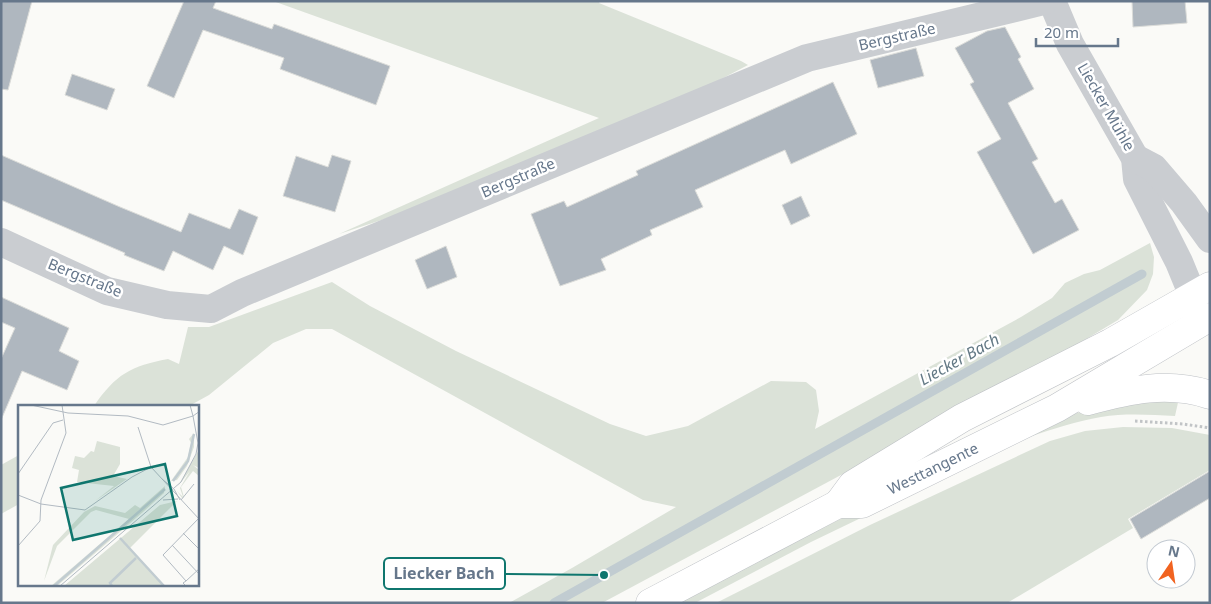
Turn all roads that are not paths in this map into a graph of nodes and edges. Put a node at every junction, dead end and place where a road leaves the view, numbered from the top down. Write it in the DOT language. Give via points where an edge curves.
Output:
graph roads {
  1 [pos="1044,1"];
  2 [pos="1052,1"];
  3 [pos="1135,158"];
  4 [pos="1210,239"];
  5 [pos="1,242"];
  6 [pos="1205,310"];
  7 [pos="1210,395"];
  8 [pos="1057,408"];
  9 [pos="838,504"];
  10 [pos="650,603"];
  1 -- 5 [label="street, Bergstraße" via="807,58 251,289 211,309 167,305 107,291"];
  2 -- 3 [label="street, Liecker Mühle" via="1070,44"];
  3 -- 4 [label="street, Liecker Mühle" via="1154,168"];
  3 -- 6 [label="street, Liecker Mühle" via="1137,179"];
  6 -- 8 [label="main road, Westtangente"];
  6 -- 9 [label="main road" via="1110,342 962,418 852,485"];
  7 -- 8 [label="main road" via="1153,387"];
  8 -- 9 [label="main road, Westtangente" via="862,504"];
  9 -- 10 [label="main road, Westtangente"];
}
